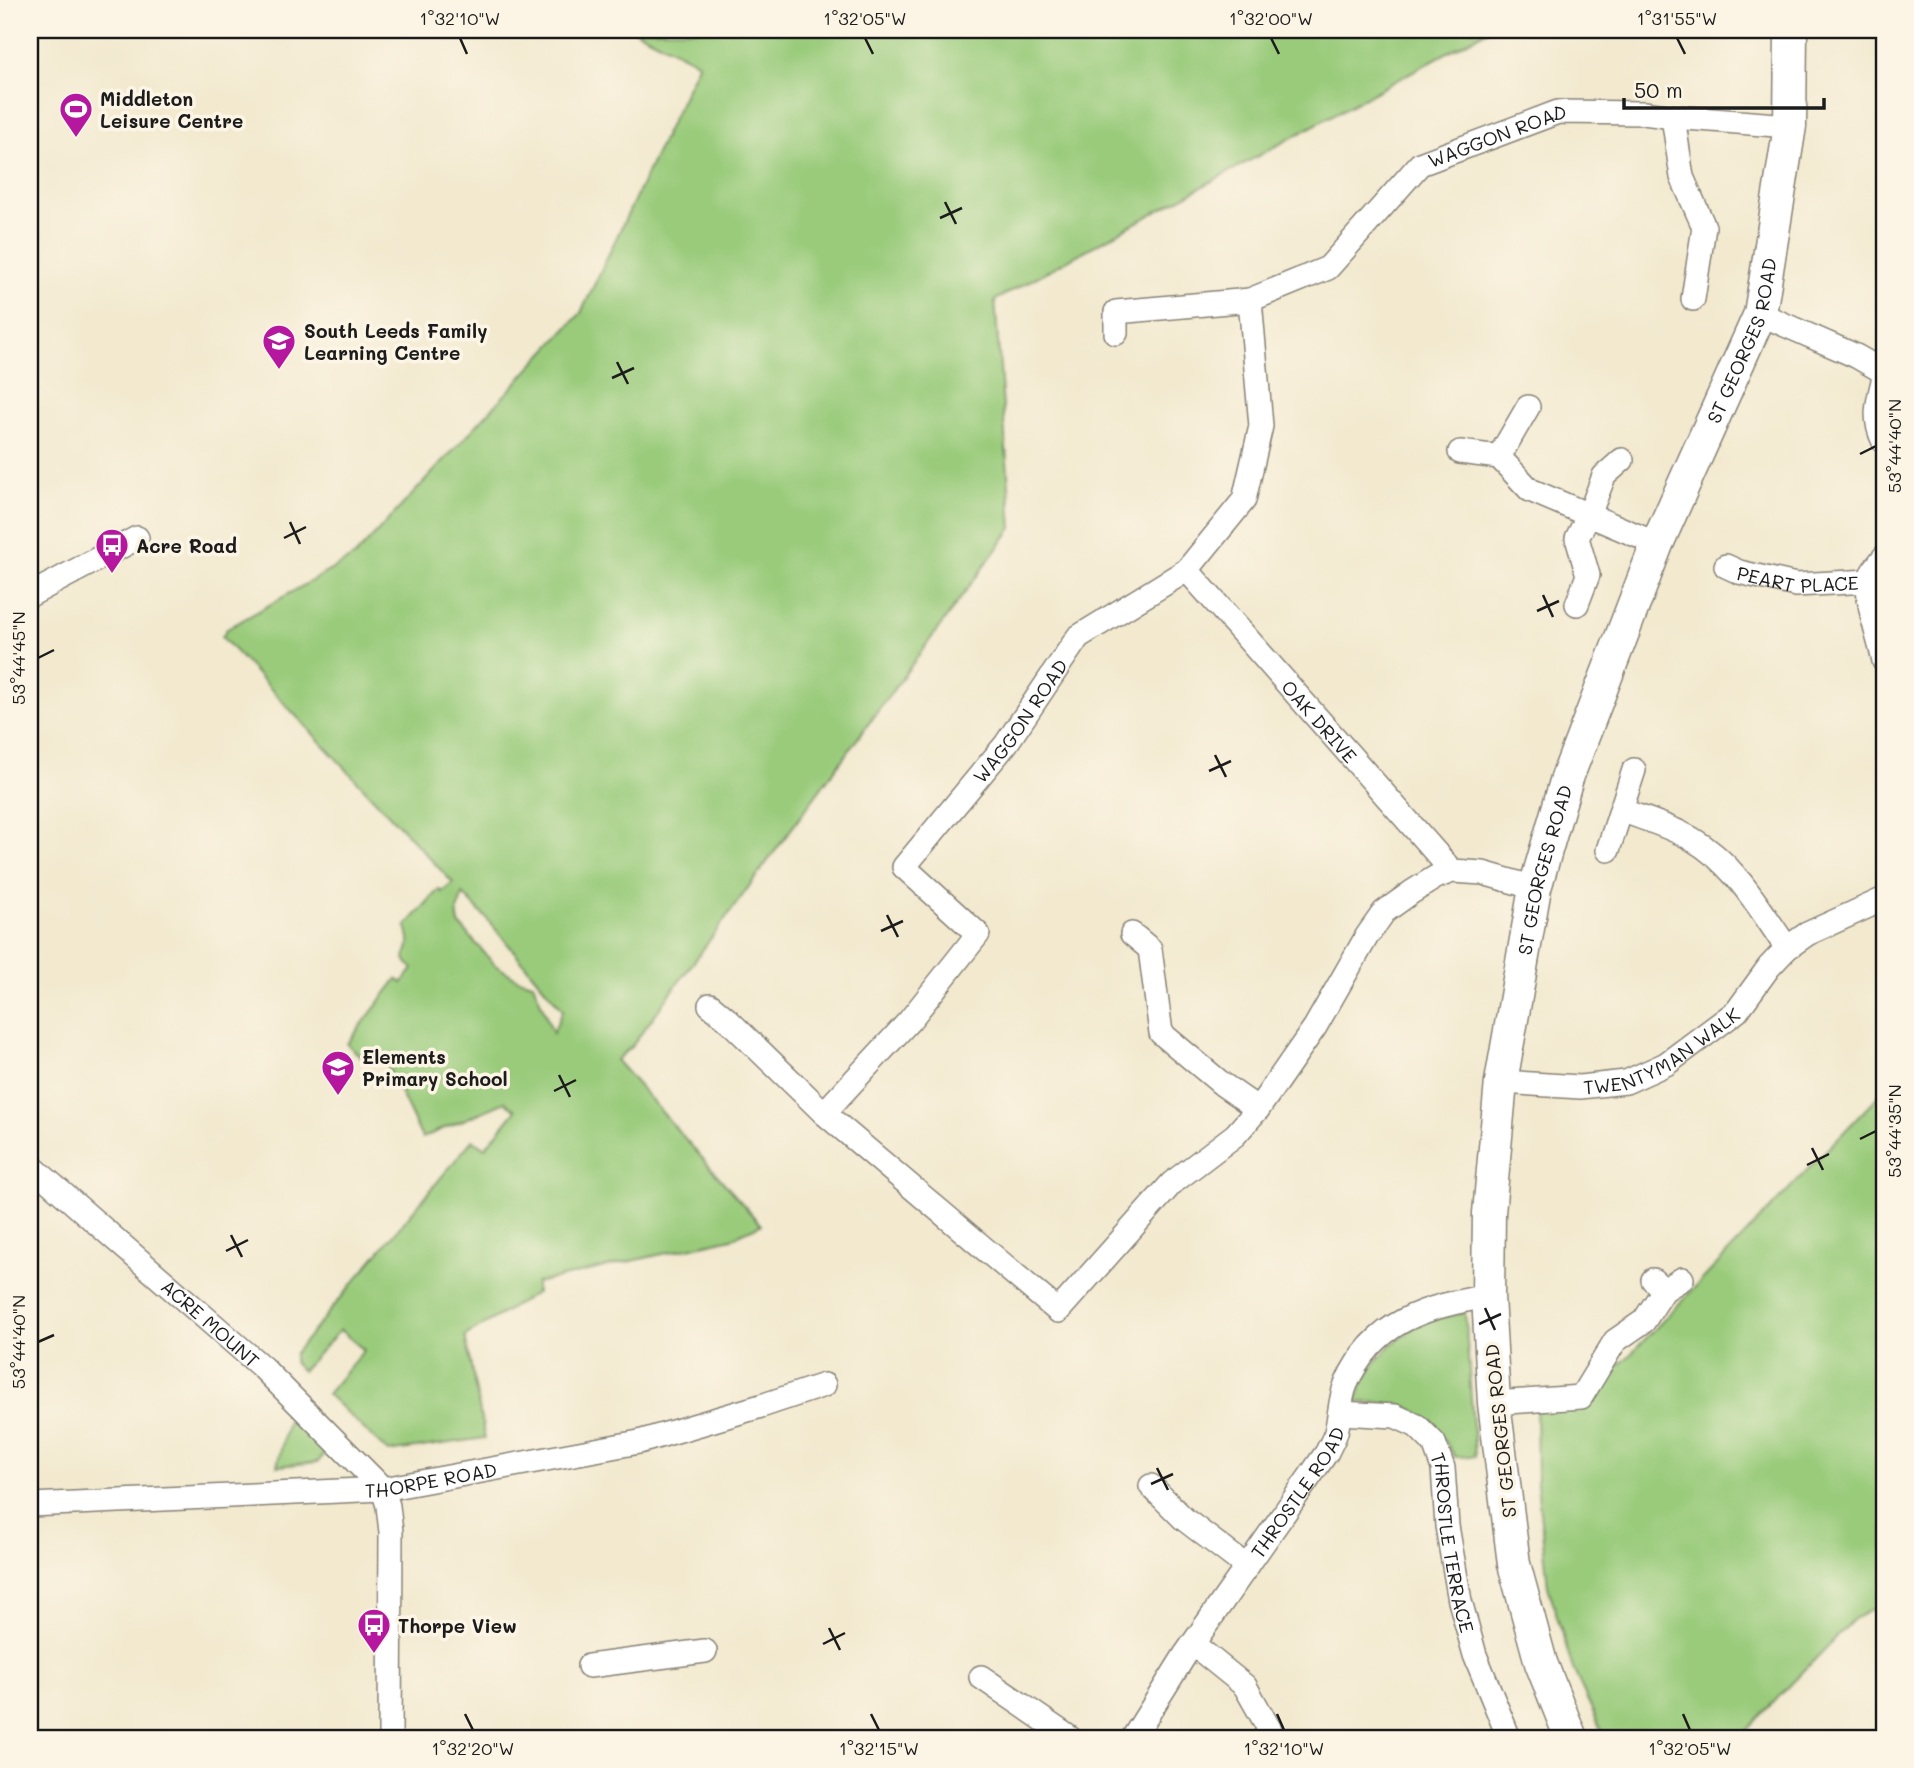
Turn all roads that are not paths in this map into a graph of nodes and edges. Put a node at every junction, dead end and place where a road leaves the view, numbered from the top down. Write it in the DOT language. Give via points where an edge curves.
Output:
graph roads {
  1 [pos="1791,30"];
  2 [pos="1673,117"];
  3 [pos="1790,125"];
  4 [pos="1693,299"];
  5 [pos="1250,300"];
  6 [pos="1760,314"];
  7 [pos="1116,332"];
  8 [pos="1884,375"];
  9 [pos="1528,407"];
  10 [pos="1884,442"];
  11 [pos="1460,452"];
  12 [pos="1499,457"];
  13 [pos="1622,460"];
  14 [pos="1589,515"];
  15 [pos="137,538"];
  16 [pos="1657,544"];
  17 [pos="1884,557"];
  18 [pos="1726,566"];
  19 [pos="1187,570"];
  20 [pos="1868,581"];
  21 [pos="30,595"];
  22 [pos="1577,604"];
  23 [pos="1884,661"];
  24 [pos="1634,770"];
  25 [pos="1621,810"];
  26 [pos="1608,850"];
  27 [pos="1452,872"];
  28 [pos="1535,888"];
  29 [pos="1884,899"];
  30 [pos="1132,933"];
  31 [pos="1787,948"];
  32 [pos="709,1006"];
  33 [pos="1501,1082"];
  34 [pos="1258,1109"];
  35 [pos="824,1113"];
  36 [pos="30,1165"];
  37 [pos="1666,1283"];
  38 [pos="1488,1296"];
  39 [pos="824,1385"];
  40 [pos="1494,1403"];
  41 [pos="1340,1413"];
  42 [pos="1151,1486"];
  43 [pos="383,1489"];
  44 [pos="30,1504"];
  45 [pos="1247,1567"];
  46 [pos="1193,1644"];
  47 [pos="705,1651"];
  48 [pos="589,1666"];
  49 [pos="981,1677"];
  50 [pos="390,1738"];
  51 [pos="1070,1738"];
  52 [pos="1133,1738"];
  53 [pos="1264,1738"];
  54 [pos="1509,1738"];
  55 [pos="1571,1738"];
  1 -- 3 [label="street, ST GEORGES ROAD"];
  2 -- 3 [label="street, WAGGON ROAD"];
  2 -- 4 [label="street" via="1682,177 1704,227"];
  2 -- 5 [label="street, WAGGON ROAD" via="1558,112 1420,164 1328,268"];
  3 -- 6 [label="street, ST GEORGES ROAD"];
  5 -- 7 [label="street, WAGGON ROAD" via="1116,312"];
  5 -- 19 [label="street, WAGGON ROAD" via="1262,426 1244,500"];
  6 -- 8 [label="street" via="1856,356"];
  6 -- 16 [label="street, ST GEORGES ROAD"];
  8 -- 10 [label="street" via="1876,422"];
  9 -- 12 [label="street"];
  11 -- 12 [label="street"];
  12 -- 14 [label="street" via="1530,489"];
  13 -- 14 [label="street" via="1604,476"];
  14 -- 16 [label="street"];
  14 -- 22 [label="street" via="1577,538 1588,575"];
  15 -- 21 [label="street"];
  16 -- 28 [label="street, ST GEORGES ROAD" via="1567,778"];
  17 -- 20 [label="street"];
  18 -- 20 [label="street, PEART PLACE" via="1796,585"];
  19 -- 27 [label="street, OAK DRIVE"];
  19 -- 35 [label="street, WAGGON ROAD" via="1078,637 1006,744 904,867 978,934 910,1020"];
  20 -- 23 [label="street"];
  24 -- 25 [label="street"];
  25 -- 26 [label="street"];
  25 -- 31 [label="street" via="1691,838 1720,858"];
  27 -- 28 [label="street" via="1483,873"];
  27 -- 34 [label="street" via="1436,877 1384,912 1315,1027"];
  28 -- 33 [label="street, ST GEORGES ROAD"];
  29 -- 31 [label="street, TWENTYMAN WALK"];
  30 -- 34 [label="street" via="1150,949 1161,1032"];
  31 -- 33 [label="street, TWENTYMAN WALK" via="1737,1011 1666,1064 1626,1082 1580,1087"];
  32 -- 35 [label="street"];
  33 -- 38 [label="street, ST GEORGES ROAD" via="1489,1213"];
  34 -- 35 [label="street" via="1235,1135 1172,1183 1058,1311"];
  36 -- 43 [label="street, ACRE MOUNT" via="263,1368"];
  37 -- 40 [label="street" via="1644,1321 1615,1341 1581,1397"];
  38 -- 40 [label="street, ST GEORGES ROAD"];
  38 -- 41 [label="street, THROSTLE ROAD" via="1444,1304 1394,1325 1356,1363"];
  39 -- 43 [label="street, THORPE ROAD" via="639,1442"];
  40 -- 55 [label="street, ST GEORGES ROAD" via="1514,1564 1541,1663"];
  41 -- 45 [label="street, THROSTLE ROAD" via="1327,1452"];
  41 -- 54 [label="street, THROSTLE TERRACE" via="1395,1416 1417,1426 1434,1443 1443,1468 1460,1601 1475,1655"];
  42 -- 45 [label="street"];
  43 -- 44 [label="street, THORPE ROAD"];
  43 -- 50 [label="street" via="391,1532"];
  45 -- 46 [label="street, THROSTLE ROAD"];
  46 -- 52 [label="street, THROSTLE ROAD"];
  46 -- 53 [label="street" via="1245,1686 1270,1731"];
  47 -- 48 [label="street"];
  49 -- 51 [label="street"];
}
